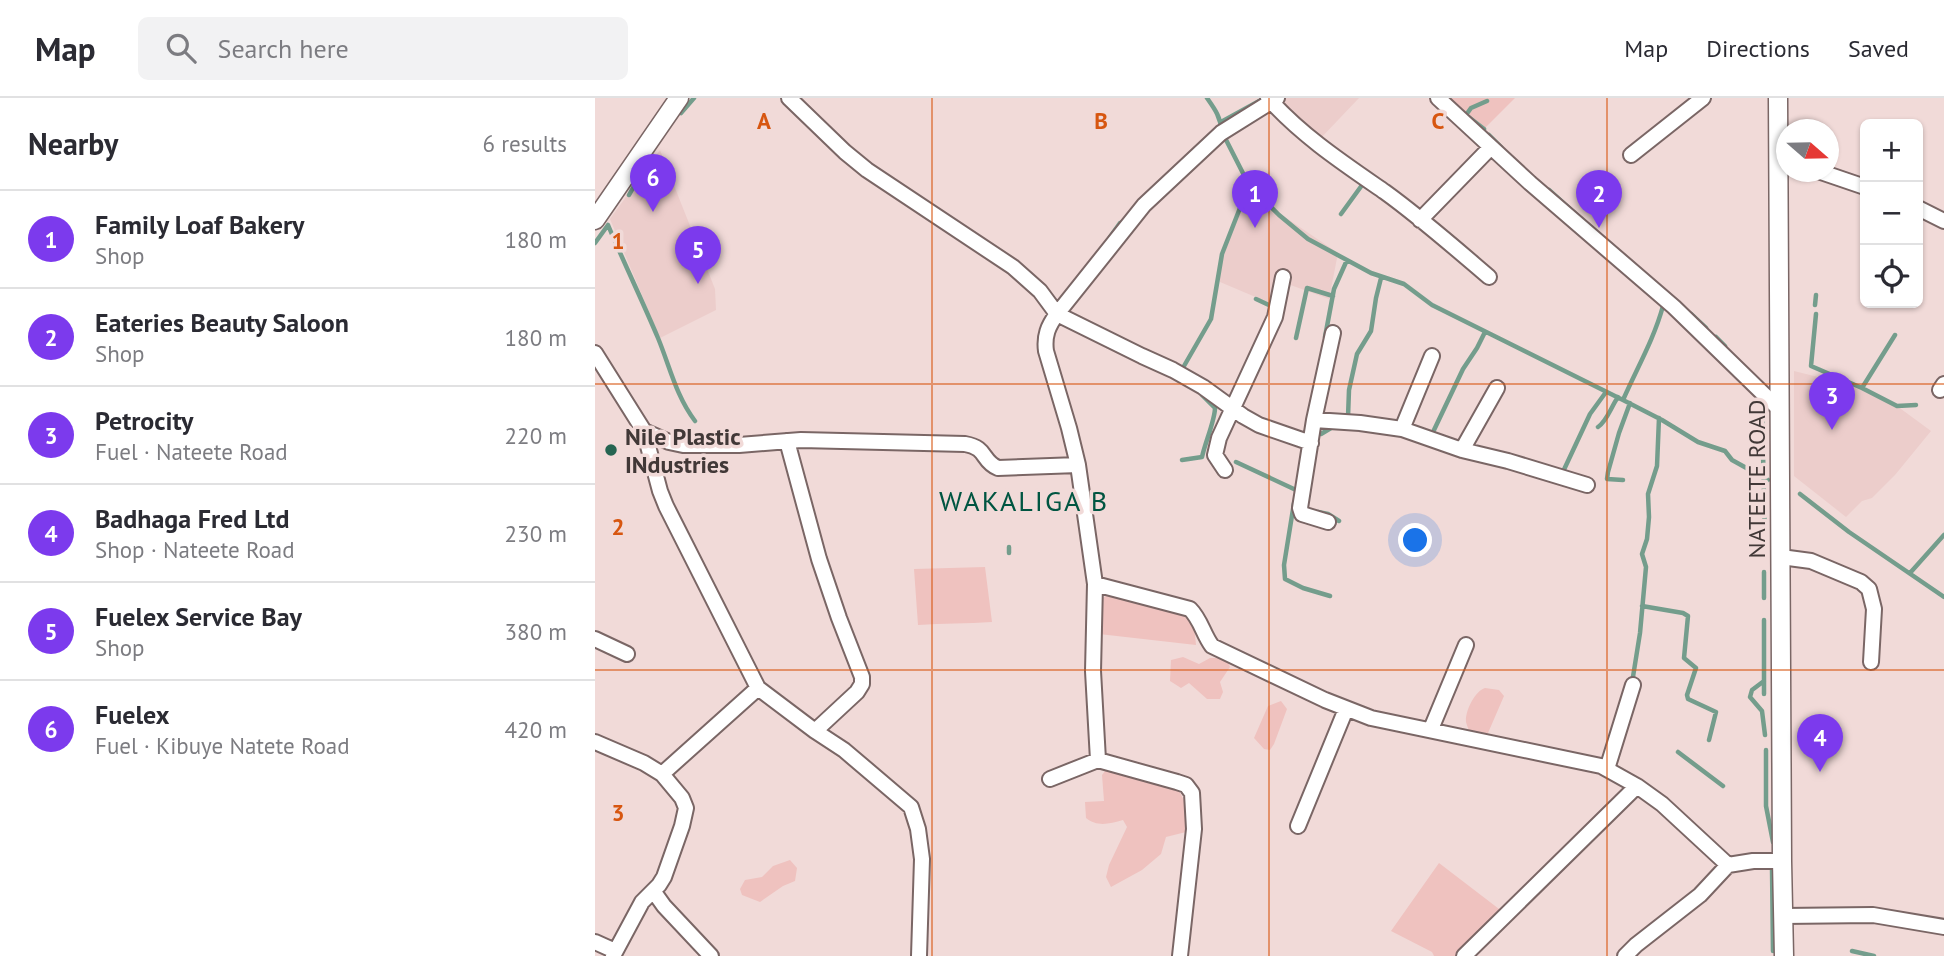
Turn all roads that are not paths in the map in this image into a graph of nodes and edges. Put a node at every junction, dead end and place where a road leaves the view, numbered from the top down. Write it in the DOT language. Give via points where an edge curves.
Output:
graph roads {
  1 [pos="679,98"];
  2 [pos="789,98"];
  3 [pos="1438,98"];
  4 [pos="1703,98"];
  5 [pos="1778,98"];
  6 [pos="1272,99"];
  7 [pos="1780,119"];
  8 [pos="1491,147"];
  9 [pos="1631,155"];
  10 [pos="1839,178"];
  11 [pos="1783,182"];
  12 [pos="1860,185"];
  13 [pos="1923,210"];
  14 [pos="595,220"];
  15 [pos="1420,220"];
  16 [pos="1944,221"];
  17 [pos="1283,277"];
  18 [pos="1489,277"];
  19 [pos="1057,314"];
  20 [pos="1333,333"];
  21 [pos="595,353"];
  22 [pos="1432,356"];
  23 [pos="1497,388"];
  24 [pos="1232,408"];
  25 [pos="1781,411"];
  26 [pos="1314,419"];
  27 [pos="1402,429"];
  28 [pos="644,431"];
  29 [pos="787,441"];
  30 [pos="1311,443"];
  31 [pos="1462,450"];
  32 [pos="1078,465"];
  33 [pos="1225,470"];
  34 [pos="1587,485"];
  35 [pos="1328,522"];
  36 [pos="1781,557"];
  37 [pos="1095,584"];
  38 [pos="595,639"];
  39 [pos="1466,645"];
  40 [pos="627,654"];
  41 [pos="1871,662"];
  42 [pos="1633,685"];
  43 [pos="758,688"];
  44 [pos="1346,709"];
  45 [pos="1431,729"];
  46 [pos="815,731"];
  47 [pos="595,742"];
  48 [pos="1098,760"];
  49 [pos="1607,769"];
  50 [pos="662,774"];
  51 [pos="1050,779"];
  52 [pos="1637,786"];
  53 [pos="1298,826"];
  54 [pos="1782,861"];
  55 [pos="1728,865"];
  56 [pos="653,892"];
  57 [pos="1783,916"];
  58 [pos="1944,927"];
  59 [pos="595,942"];
  60 [pos="1637,950"];
  61 [pos="614,954"];
  62 [pos="711,956"];
  63 [pos="919,956"];
  64 [pos="1180,956"];
  65 [pos="1464,956"];
  66 [pos="1625,956"];
  67 [pos="1784,956"];
  1 -- 14 [label="main road"];
  2 -- 19 [label="street" via="867,170 1013,267"];
  3 -- 8 [label="street"];
  4 -- 9 [label="street"];
  5 -- 7 [label="main road, NATEETE ROAD"];
  6 -- 15 [label="street" via="1294,126"];
  6 -- 19 [label="street" via="1225,130 1144,205"];
  8 -- 15 [label="street"];
  8 -- 25 [label="street" via="1683,316"];
  10 -- 12 [label="street"];
  11 -- 25 [label="main road, NATEETE ROAD"];
  13 -- 16 [label="street"];
  15 -- 18 [label="street"];
  17 -- 24 [label="street" via="1276,317"];
  19 -- 24 [label="street" via="1173,370"];
  19 -- 32 [label="street" via="1047,330 1046,351"];
  20 -- 26 [label="street"];
  21 -- 28 [label="street"];
  22 -- 27 [label="street"];
  23 -- 31 [label="street"];
  24 -- 30 [label="street" via="1259,425"];
  24 -- 33 [label="street" via="1215,455"];
  25 -- 36 [label="main road, NATEETE ROAD"];
  26 -- 27 [label="street"];
  26 -- 30 [label="street"];
  27 -- 31 [label="street"];
  28 -- 29 [label="street" via="683,445"];
  28 -- 43 [label="street" via="666,506"];
  29 -- 32 [label="street" via="955,443 978,447 998,468"];
  29 -- 46 [label="street" via="819,559 862,677 857,692"];
  30 -- 35 [label="street" via="1300,509 1306,516"];
  31 -- 34 [label="street" via="1490,452"];
  32 -- 37 [label="street"];
  36 -- 41 [label="street" via="1811,561 1869,589 1874,609"];
  36 -- 54 [label="main road, NATEETE ROAD"];
  37 -- 44 [label="street" via="1189,609 1212,646"];
  37 -- 48 [label="street"];
  38 -- 40 [label="street"];
  39 -- 45 [label="street"];
  42 -- 49 [label="street"];
  43 -- 46 [label="street"];
  43 -- 50 [label="street"];
  44 -- 45 [label="street"];
  44 -- 53 [label="street"];
  45 -- 49 [label="street"];
  46 -- 63 [label="street" via="911,807 922,859"];
  47 -- 50 [label="street"];
  48 -- 51 [label="street"];
  48 -- 64 [label="street" via="1186,785 1192,793 1191,873"];
  49 -- 52 [label="street"];
  50 -- 56 [label="street" via="685,808 669,863"];
  52 -- 55 [label="street" via="1675,814"];
  52 -- 65 [label="street"];
  54 -- 55 [label="street"];
  54 -- 57 [label="main road, NATEETE ROAD"];
  55 -- 60 [label="street"];
  56 -- 61 [label="street" via="642,902"];
  56 -- 62 [label="street"];
  57 -- 58 [label="street" via="1873,915"];
  57 -- 67 [label="main road, NATEETE ROAD"];
  59 -- 61 [label="street"];
  60 -- 66 [label="street"];
}
